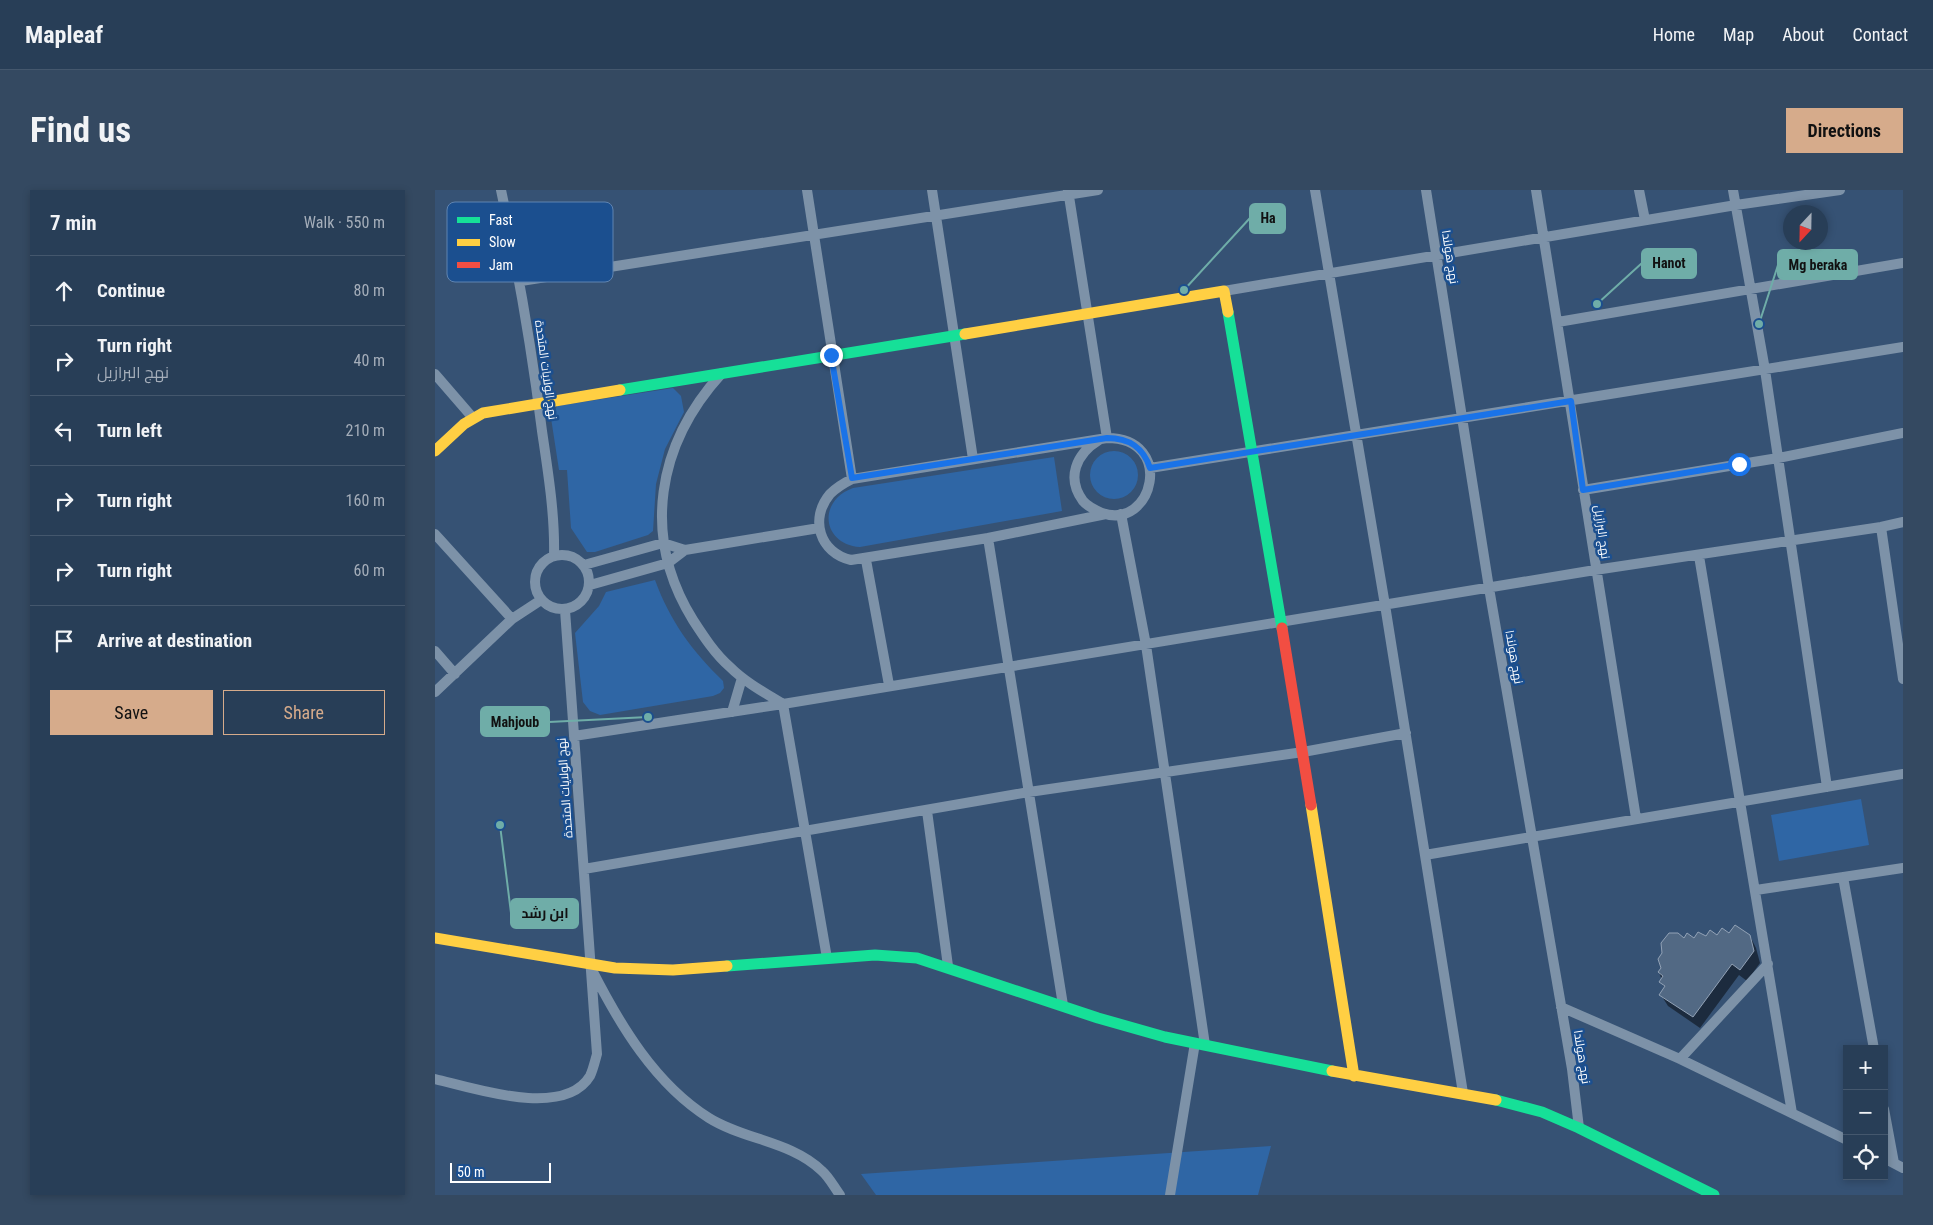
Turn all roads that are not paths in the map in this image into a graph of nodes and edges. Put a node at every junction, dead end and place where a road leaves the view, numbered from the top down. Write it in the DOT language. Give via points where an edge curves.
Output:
graph roads {
  1 [pos="807,190"];
  2 [pos="932,190"];
  3 [pos="1098,190"];
  4 [pos="1315,190"];
  5 [pos="1426,190"];
  6 [pos="1536,190"];
  7 [pos="1639,190"];
  8 [pos="1733,190"];
  9 [pos="1840,190"];
  10 [pos="1824,191"];
  11 [pos="1068,192"];
  12 [pos="1736,205"];
  13 [pos="935,216"];
  14 [pos="1645,220"];
  15 [pos="813,234"];
  16 [pos="1543,237"];
  17 [pos="1437,254"];
  18 [pos="1903,263"];
  19 [pos="613,266"];
  20 [pos="1329,274"];
  21 [pos="521,282"];
  22 [pos="1224,291"];
  23 [pos="1751,291"];
  24 [pos="1087,312"];
  25 [pos="1558,322"];
  26 [pos="953,334"];
  27 [pos="1903,348"];
  28 [pos="831,355"];
  29 [pos="1765,370"];
  30 [pos="723,372"];
  31 [pos="435,374"];
  32 [pos="1571,401"];
  33 [pos="539,403"];
  34 [pos="473,418"];
  35 [pos="1462,418"];
  36 [pos="1903,433"];
  37 [pos="1356,435"];
  38 [pos="1103,439"];
  39 [pos="435,450"];
  40 [pos="1250,452"];
  41 [pos="1778,458"];
  42 [pos="973,459"];
  43 [pos="1150,468"];
  44 [pos="852,478"];
  45 [pos="1583,490"];
  46 [pos="1106,514"];
  47 [pos="1121,514"];
  48 [pos="1903,522"];
  49 [pos="1881,527"];
  50 [pos="819,528"];
  51 [pos="435,534"];
  52 [pos="988,538"];
  53 [pos="1790,541"];
  54 [pos="663,543"];
  55 [pos="685,550"];
  56 [pos="553,556"];
  57 [pos="1699,556"];
  58 [pos="866,560"];
  59 [pos="668,563"];
  60 [pos="584,564"];
  61 [pos="1595,570"];
  62 [pos="590,585"];
  63 [pos="1489,588"];
  64 [pos="545,604"];
  65 [pos="1385,605"];
  66 [pos="565,610"];
  67 [pos="1898,610"];
  68 [pos="512,619"];
  69 [pos="1281,623"];
  70 [pos="1146,645"];
  71 [pos="435,651"];
  72 [pos="1009,665"];
  73 [pos="455,674"];
  74 [pos="742,678"];
  75 [pos="1903,679"];
  76 [pos="889,685"];
  77 [pos="435,692"];
  78 [pos="783,704"];
  79 [pos="731,712"];
  80 [pos="1406,733"];
  81 [pos="574,736"];
  82 [pos="1303,752"];
  83 [pos="1166,773"];
  84 [pos="1903,774"];
  85 [pos="1827,787"];
  86 [pos="1029,792"];
  87 [pos="1739,802"];
  88 [pos="927,811"];
  89 [pos="1637,818"];
  90 [pos="805,830"];
  91 [pos="1533,836"];
  92 [pos="1425,855"];
  93 [pos="1903,868"];
  94 [pos="584,869"];
  95 [pos="1843,877"];
  96 [pos="1756,890"];
  97 [pos="435,938"];
  98 [pos="827,958"];
  99 [pos="590,964"];
  100 [pos="1768,964"];
  101 [pos="948,966"];
  102 [pos="1063,1005"];
  103 [pos="1561,1007"];
  104 [pos="1200,1044"];
  105 [pos="1873,1045"];
  106 [pos="1680,1059"];
  107 [pos="1354,1076"];
  108 [pos="435,1079"];
  109 [pos="1463,1093"];
  110 [pos="1793,1113"];
  111 [pos="1579,1128"];
  112 [pos="1888,1131"];
  113 [pos="1843,1138"];
  114 [pos="1894,1163"];
  115 [pos="840,1195"];
  116 [pos="1169,1195"];
  117 [pos="1714,1195"];
  1 -- 15 [label="street"];
  2 -- 13 [label="street"];
  3 -- 11 [label="street"];
  4 -- 20 [label="street"];
  5 -- 17 [label="street, نهج هولندا"];
  6 -- 16 [label="street, نهج البرازيل"];
  7 -- 14 [label="street"];
  8 -- 12 [label="street"];
  9 -- 10 [label="street"];
  10 -- 12 [label="street"];
  11 -- 13 [label="street"];
  11 -- 24 [label="street"];
  12 -- 14 [label="street"];
  12 -- 23 [label="street"];
  13 -- 15 [label="street"];
  13 -- 26 [label="street"];
  14 -- 16 [label="street"];
  15 -- 19 [label="street"];
  15 -- 28 [label="street"];
  16 -- 17 [label="street"];
  16 -- 25 [label="street, نهج البرازيل"];
  17 -- 20 [label="street"];
  17 -- 35 [label="street, نهج هولندا"];
  18 -- 23 [label="street"];
  20 -- 22 [label="street"];
  20 -- 37 [label="street"];
  21 -- 33 [label="street, نهج الولايات المتحدة"];
  22 -- 24 [label="street"];
  22 -- 40 [label="street"];
  23 -- 25 [label="street"];
  23 -- 29 [label="street"];
  24 -- 26 [label="street"];
  24 -- 38 [label="street"];
  25 -- 32 [label="street, نهج البرازيل"];
  26 -- 28 [label="street"];
  26 -- 42 [label="street"];
  27 -- 29 [label="street"];
  28 -- 30 [label="street"];
  28 -- 44 [label="street"];
  29 -- 32 [label="street"];
  29 -- 41 [label="street"];
  30 -- 33 [label="street"];
  30 -- 54 [label="street" via="689,415 674,448 662,499"];
  31 -- 34 [label="street"];
  32 -- 35 [label="street"];
  32 -- 45 [label="street, نهج البرازيل"];
  33 -- 34 [label="street"];
  33 -- 56 [label="street, نهج الولايات المتحدة" via="552,512"];
  34 -- 39 [label="street"];
  35 -- 37 [label="street"];
  35 -- 63 [label="street, نهج هولندا"];
  36 -- 41 [label="street"];
  37 -- 40 [label="street"];
  37 -- 65 [label="street"];
  38 -- 42 [label="street"];
  38 -- 43 [label="street" via="1124,440 1139,448"];
  38 -- 46 [label="street" via="1080,456 1074,480 1084,502"];
  40 -- 43 [label="street"];
  40 -- 69 [label="street"];
  41 -- 45 [label="street"];
  41 -- 53 [label="street"];
  42 -- 44 [label="street"];
  43 -- 47 [label="street" via="1150,486 1142,502"];
  44 -- 50 [label="street" via="829,496"];
  45 -- 61 [label="street, نهج البرازيل"];
  46 -- 47 [label="street"];
  46 -- 52 [label="street"];
  47 -- 70 [label="street"];
  48 -- 49 [label="street"];
  49 -- 53 [label="street"];
  49 -- 67 [label="street"];
  50 -- 55 [label="street"];
  50 -- 58 [label="street" via="823,541 839,558"];
  51 -- 68 [label="street"];
  52 -- 58 [label="street"];
  52 -- 72 [label="street"];
  53 -- 57 [label="street"];
  53 -- 85 [label="street"];
  54 -- 55 [label="street"];
  54 -- 59 [label="street"];
  54 -- 60 [label="street"];
  55 -- 59 [label="street"];
  56 -- 60 [label="street" via="564,555"];
  56 -- 64 [label="street" via="537,570 535,580 536,591"];
  57 -- 61 [label="street"];
  57 -- 87 [label="street"];
  58 -- 76 [label="street"];
  59 -- 62 [label="street"];
  59 -- 74 [label="street" via="685,607 703,636"];
  60 -- 62 [label="street"];
  61 -- 63 [label="street"];
  61 -- 89 [label="street, نهج البرازيل"];
  62 -- 66 [label="street" via="582,602"];
  63 -- 65 [label="street"];
  63 -- 91 [label="street, نهج هولندا"];
  64 -- 66 [label="street"];
  64 -- 68 [label="street"];
  65 -- 69 [label="street"];
  65 -- 80 [label="street"];
  66 -- 81 [label="street, نهج الولايات المتحدة"];
  67 -- 75 [label="street"];
  68 -- 73 [label="street"];
  69 -- 70 [label="street"];
  69 -- 82 [label="street"];
  70 -- 72 [label="street"];
  70 -- 83 [label="street"];
  71 -- 73 [label="street"];
  72 -- 76 [label="street"];
  72 -- 86 [label="street"];
  73 -- 77 [label="street"];
  74 -- 78 [label="street"];
  74 -- 79 [label="street"];
  76 -- 78 [label="street"];
  78 -- 79 [label="street"];
  78 -- 90 [label="street"];
  79 -- 81 [label="street"];
  80 -- 82 [label="street"];
  80 -- 92 [label="street"];
  81 -- 94 [label="street, نهج الولايات المتحدة"];
  82 -- 83 [label="street"];
  82 -- 107 [label="street"];
  83 -- 86 [label="street"];
  83 -- 104 [label="street"];
  84 -- 85 [label="street"];
  85 -- 87 [label="street"];
  86 -- 88 [label="street"];
  86 -- 102 [label="street"];
  87 -- 89 [label="street"];
  87 -- 96 [label="street"];
  88 -- 90 [label="street"];
  88 -- 101 [label="street"];
  89 -- 91 [label="street"];
  90 -- 94 [label="street"];
  90 -- 98 [label="street"];
  91 -- 92 [label="street"];
  91 -- 103 [label="street, نهج هولندا"];
  92 -- 109 [label="street"];
  93 -- 95 [label="street"];
  94 -- 99 [label="street, نهج الولايات المتحدة"];
  95 -- 96 [label="street"];
  95 -- 105 [label="street"];
  96 -- 100 [label="street"];
  97 -- 99 [label="street"];
  98 -- 99 [label="street" via="673,970 633,970"];
  98 -- 101 [label="street" via="896,955"];
  99 -- 108 [label="street, نهج الولايات المتحدة" via="597,1054 589,1077 575,1091 550,1099 513,1097"];
  99 -- 115 [label="street" via="623,1027 677,1093 722,1125 810,1161 823,1171"];
  100 -- 106 [label="street"];
  100 -- 110 [label="street"];
  101 -- 102 [label="street"];
  102 -- 104 [label="street" via="1133,1029"];
  103 -- 106 [label="street"];
  103 -- 111 [label="street, نهج هولندا"];
  104 -- 107 [label="street"];
  104 -- 116 [label="street"];
  106 -- 110 [label="street"];
  107 -- 109 [label="street"];
  109 -- 111 [label="street" via="1542,1112"];
  110 -- 113 [label="street"];
  111 -- 117 [label="street"];
  112 -- 114 [label="street"];
}
